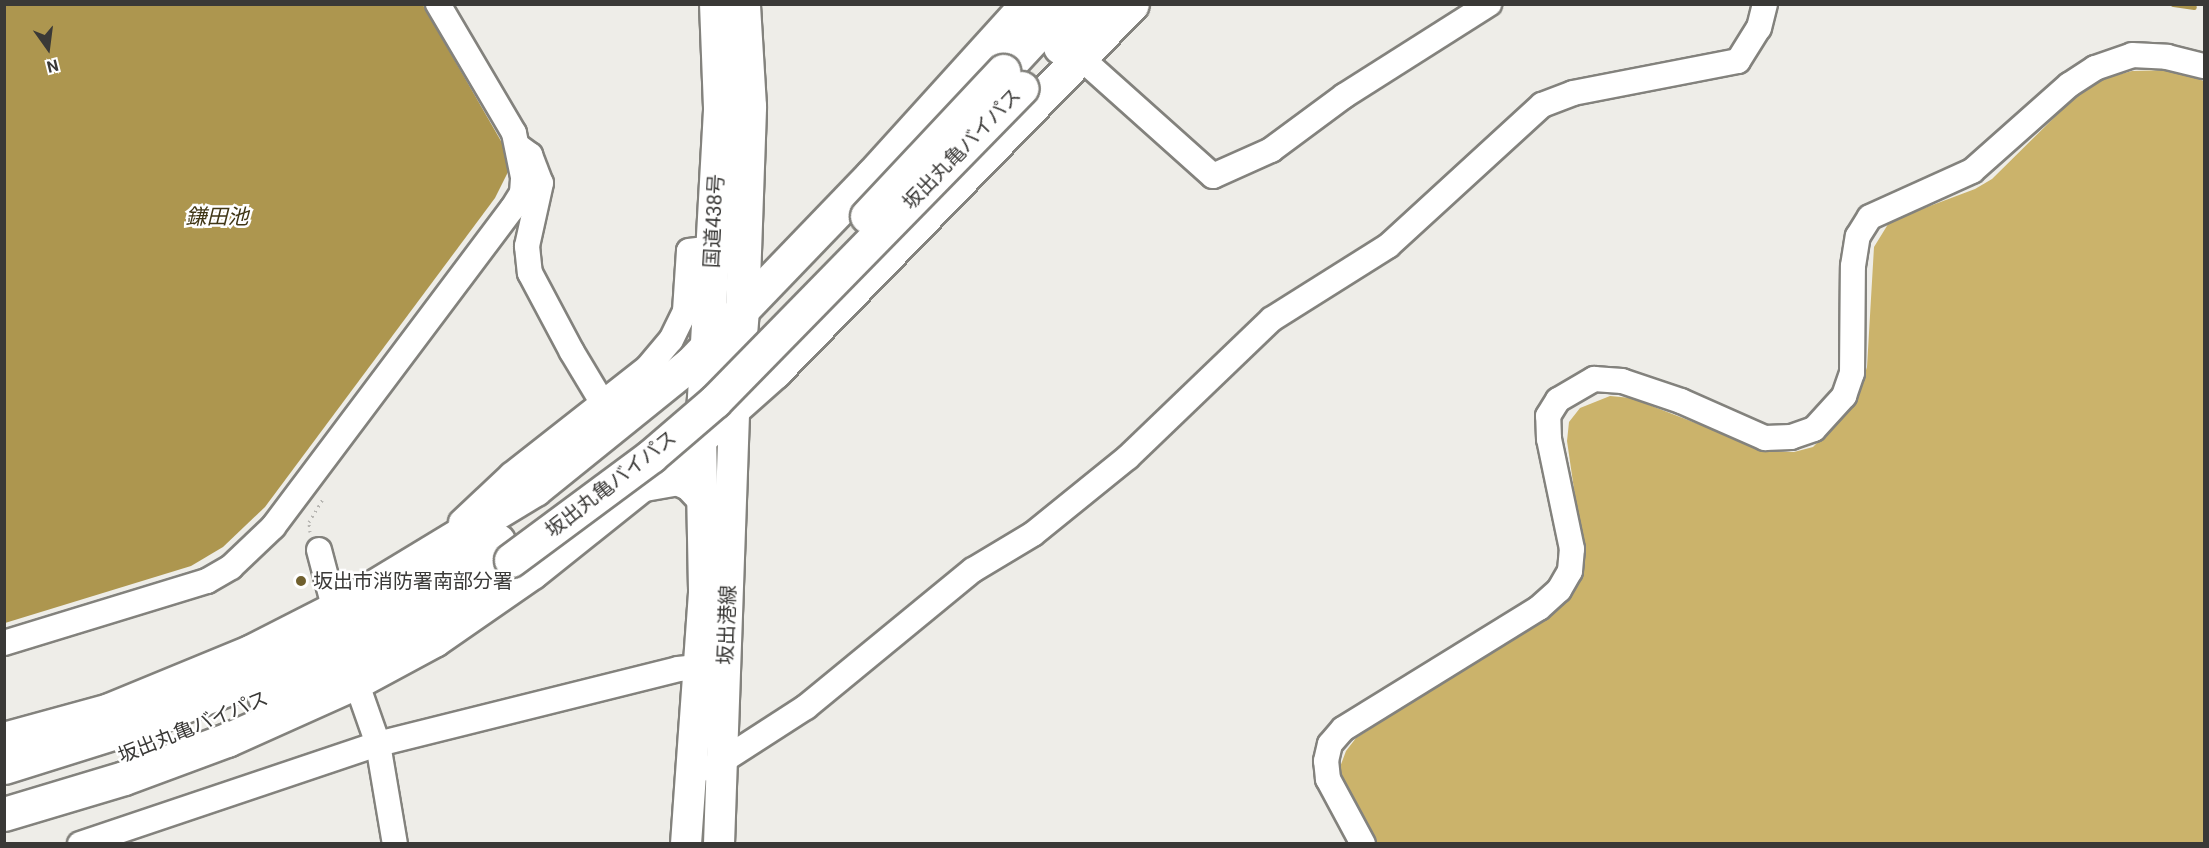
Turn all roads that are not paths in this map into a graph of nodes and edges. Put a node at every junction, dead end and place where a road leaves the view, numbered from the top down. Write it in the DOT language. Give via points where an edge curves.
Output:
graph roads {
  1 [pos="438,4"];
  2 [pos="716,4"];
  3 [pos="743,4"];
  4 [pos="1028,4"];
  5 [pos="1065,4"];
  6 [pos="1100,4"];
  7 [pos="1132,4"];
  8 [pos="1489,4"];
  9 [pos="1765,4"];
  10 [pos="1081,57"];
  11 [pos="2205,66"];
  12 [pos="1012,79"];
  13 [pos="517,144"];
  14 [pos="745,210"];
  15 [pos="745,245"];
  16 [pos="713,246"];
  17 [pos="791,256"];
  18 [pos="742,309"];
  19 [pos="704,347"];
  20 [pos="735,406"];
  21 [pos="610,414"];
  22 [pos="702,437"];
  23 [pos="639,487"];
  24 [pos="703,500"];
  25 [pos="458,526"];
  26 [pos="319,550"];
  27 [pos="504,550"];
  28 [pos="336,616"];
  29 [pos="4,643"];
  30 [pos="711,665"];
  31 [pos="355,678"];
  32 [pos="4,740"];
  33 [pos="378,744"];
  34 [pos="724,760"];
  35 [pos="4,766"];
  36 [pos="690,780"];
  37 [pos="4,792"];
  38 [pos="4,814"];
  39 [pos="80,843"];
  40 [pos="395,843"];
  41 [pos="687,843"];
  42 [pos="719,843"];
  43 [pos="1363,843"];
  1 -- 13 [label="street"];
  2 -- 16 [label="highway, 国道438号" via="720,96"];
  3 -- 14 [label="highway, 国道438号" via="748,62"];
  4 -- 17 [label="highway" via="872,175"];
  5 -- 12 [label="highway, 坂出丸亀バイパス"];
  6 -- 12 [label="highway, 坂出丸亀バイパス"];
  7 -- 10 [label="highway"];
  8 -- 10 [label="street" via="1344,96 1271,150 1213,176"];
  9 -- 34 [label="street" via="1759,28 1738,61 1573,93 1542,105 1388,246 1272,319 1128,457 1033,534 973,570 806,706"];
  10 -- 20 [label="highway" via="774,372"];
  11 -- 43 [label="street" via="2167,57 2132,56 2095,68 2069,85 1972,171 1870,217 1858,236 1853,267 1852,373 1844,396 1814,429 1791,437 1765,438 1681,401 1622,381 1594,379 1558,400 1548,416 1549,439 1572,549 1570,571 1559,590 1539,608 1343,729 1330,744 1326,761 1328,779"];
  12 -- 27 [label="highway, 坂出丸亀バイパス, bridge" via="734,353"];
  13 -- 21 [label="street" via="530,155 541,183 527,246 530,273"];
  13 -- 29 [label="street" via="522,193 512,209 285,512 253,547 207,581"];
  14 -- 15 [label="highway, 国道438号"];
  14 -- 17 [label="highway" via="753,244 771,256"];
  15 -- 16 [label="street"];
  15 -- 18 [label="highway, 国道438号"];
  16 -- 19 [label="highway, 国道438号"];
  16 -- 21 [label="street" via="689,251 685,311 671,340"];
  17 -- 18 [label="highway"];
  18 -- 19 [label="highway"];
  18 -- 20 [label="highway, 国道438号"];
  19 -- 21 [label="highway" via="690,364"];
  19 -- 22 [label="highway, 国道438号"];
  20 -- 22 [label="highway"];
  20 -- 30 [label="main road, 坂出港線"];
  21 -- 25 [label="street" via="511,475"];
  21 -- 28 [label="highway" via="535,489"];
  22 -- 23 [label="highway"];
  22 -- 24 [label="main road, 坂出港線"];
  23 -- 24 [label="main road" via="677,480 689,485"];
  23 -- 31 [label="highway" via="532,572 444,633"];
  24 -- 30 [label="main road, 坂出港線" via="704,590"];
  26 -- 28 [label="street"];
  27 -- 35 [label="highway, 坂出丸亀バイパス" via="229,688 135,726"];
  27 -- 37 [label="highway, 坂出丸亀バイパス" via="332,668 142,749"];
  28 -- 32 [label="highway" via="109,710"];
  30 -- 33 [label="street"];
  30 -- 34 [label="main road, 坂出港線"];
  30 -- 36 [label="main road, 坂出港線"];
  31 -- 33 [label="street"];
  31 -- 38 [label="highway" via="226,740 124,778"];
  33 -- 39 [label="street"];
  33 -- 40 [label="street"];
  34 -- 36 [label="street"];
  34 -- 42 [label="main road, 坂出港線"];
  36 -- 41 [label="main road, 坂出港線"];
}
